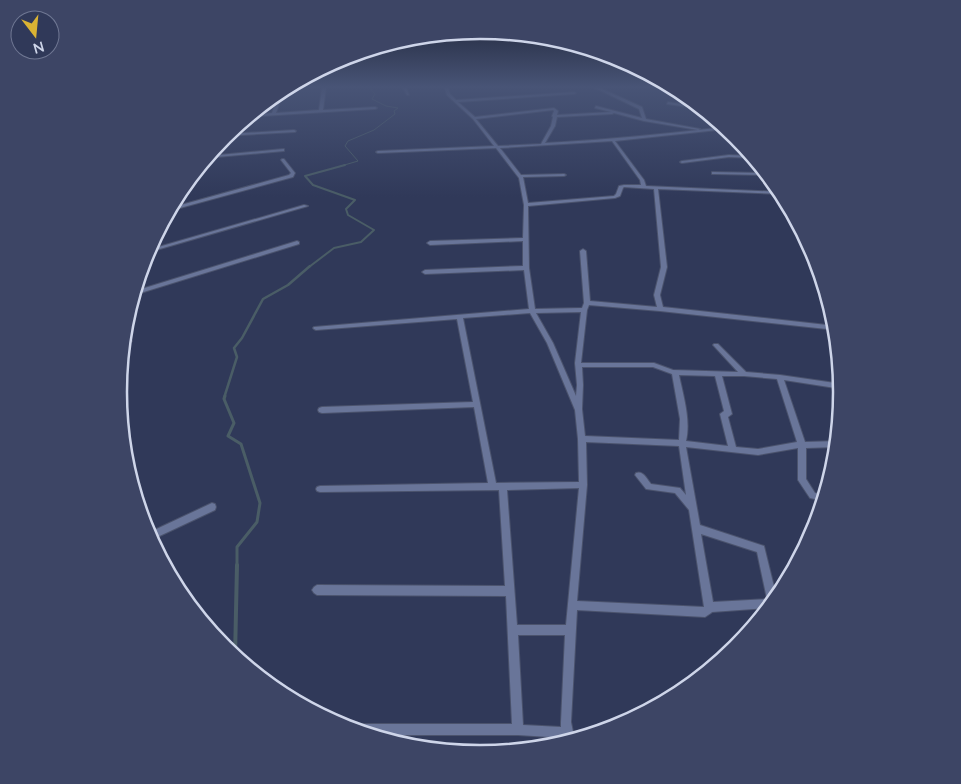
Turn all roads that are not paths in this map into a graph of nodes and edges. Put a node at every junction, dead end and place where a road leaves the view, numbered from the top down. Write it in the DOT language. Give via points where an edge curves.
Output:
graph roads {
  1 [pos="478,124"];
  2 [pos="553,124"];
  3 [pos="666,124"];
  4 [pos="716,129"];
  5 [pos="706,130"];
  6 [pos="294,131"];
  7 [pos="239,134"];
  8 [pos="612,140"];
  9 [pos="542,145"];
  10 [pos="497,147"];
  11 [pos="283,150"];
  12 [pos="378,152"];
  13 [pos="218,156"];
  14 [pos="744,157"];
  15 [pos="283,160"];
  16 [pos="682,162"];
  17 [pos="714,173"];
  18 [pos="758,174"];
  19 [pos="564,175"];
  20 [pos="520,176"];
  21 [pos="644,187"];
  22 [pos="656,187"];
  23 [pos="772,193"];
  24 [pos="526,205"];
  25 [pos="306,206"];
  26 [pos="180,207"];
  27 [pos="525,239"];
  28 [pos="297,243"];
  29 [pos="430,243"];
  30 [pos="158,249"];
  31 [pos="583,251"];
  32 [pos="526,268"];
  33 [pos="425,272"];
  34 [pos="142,290"];
  35 [pos="586,306"];
  36 [pos="660,309"];
  37 [pos="532,311"];
  38 [pos="460,318"];
  39 [pos="828,327"];
  40 [pos="316,328"];
  41 [pos="716,345"];
  42 [pos="579,365"];
  43 [pos="676,372"];
  44 [pos="718,374"];
  45 [pos="744,374"];
  46 [pos="780,377"];
  47 [pos="834,386"];
  48 [pos="477,404"];
  49 [pos="578,409"];
  50 [pos="322,410"];
  51 [pos="582,439"];
  52 [pos="682,444"];
  53 [pos="830,444"];
  54 [pos="802,445"];
  55 [pos="734,449"];
  56 [pos="639,475"];
  57 [pos="583,485"];
  58 [pos="498,486"];
  59 [pos="320,489"];
  60 [pos="818,497"];
  61 [pos="212,507"];
  62 [pos="693,509"];
  63 [pos="696,528"];
  64 [pos="157,533"];
  65 [pos="317,590"];
  66 [pos="510,590"];
  67 [pos="771,593"];
  68 [pos="763,604"];
  69 [pos="572,605"];
  70 [pos="709,607"];
  71 [pos="514,630"];
  72 [pos="570,630"];
  73 [pos="375,729"];
  74 [pos="518,730"];
  75 [pos="569,734"];
  76 [pos="560,736"];
  1 -- 10 [label="street"];
  2 -- 9 [label="street"];
  3 -- 5 [label="street"];
  4 -- 5 [label="street"];
  5 -- 8 [label="street"];
  6 -- 7 [label="street"];
  8 -- 9 [label="street"];
  8 -- 21 [label="street"];
  9 -- 10 [label="street"];
  10 -- 12 [label="street"];
  10 -- 20 [label="street"];
  11 -- 13 [label="street"];
  14 -- 16 [label="street"];
  15 -- 26 [label="street" via="293,173 291,176"];
  17 -- 18 [label="street"];
  19 -- 20 [label="street"];
  20 -- 24 [label="street"];
  21 -- 22 [label="street"];
  21 -- 24 [label="street" via="622,186 615,197"];
  22 -- 23 [label="street"];
  22 -- 36 [label="street" via="664,267 657,296"];
  24 -- 27 [label="street"];
  25 -- 30 [label="street"];
  27 -- 29 [label="street"];
  27 -- 32 [label="street"];
  28 -- 34 [label="street"];
  31 -- 35 [label="street"];
  32 -- 33 [label="street"];
  32 -- 37 [label="street"];
  35 -- 36 [label="street"];
  35 -- 37 [label="street"];
  35 -- 42 [label="street"];
  36 -- 39 [label="street"];
  37 -- 38 [label="street"];
  37 -- 49 [label="street" via="550,343"];
  38 -- 40 [label="street"];
  38 -- 48 [label="street"];
  41 -- 45 [label="street"];
  42 -- 43 [label="street" via="654,365"];
  42 -- 49 [label="street"];
  43 -- 44 [label="street"];
  43 -- 52 [label="street"];
  44 -- 45 [label="street"];
  44 -- 55 [label="street"];
  45 -- 46 [label="street"];
  46 -- 47 [label="street"];
  46 -- 54 [label="street"];
  48 -- 50 [label="street"];
  48 -- 58 [label="street"];
  49 -- 51 [label="street"];
  51 -- 52 [label="street"];
  51 -- 57 [label="street"];
  52 -- 55 [label="street"];
  52 -- 62 [label="street"];
  53 -- 54 [label="street"];
  54 -- 55 [label="street" via="758,452"];
  54 -- 60 [label="street" via="802,480 813,496"];
  56 -- 62 [label="street" via="649,487 677,490"];
  57 -- 58 [label="street"];
  57 -- 69 [label="street"];
  58 -- 59 [label="street"];
  58 -- 66 [label="street"];
  61 -- 64 [label="street"];
  62 -- 63 [label="street"];
  63 -- 67 [label="street" via="761,549"];
  63 -- 70 [label="street"];
  65 -- 66 [label="street"];
  66 -- 71 [label="street"];
  68 -- 70 [label="street"];
  69 -- 70 [label="street" via="705,612"];
  69 -- 72 [label="street"];
  71 -- 72 [label="street"];
  71 -- 74 [label="street"];
  72 -- 75 [label="street" via="566,722"];
  73 -- 74 [label="street"];
  74 -- 76 [label="street"];
}
